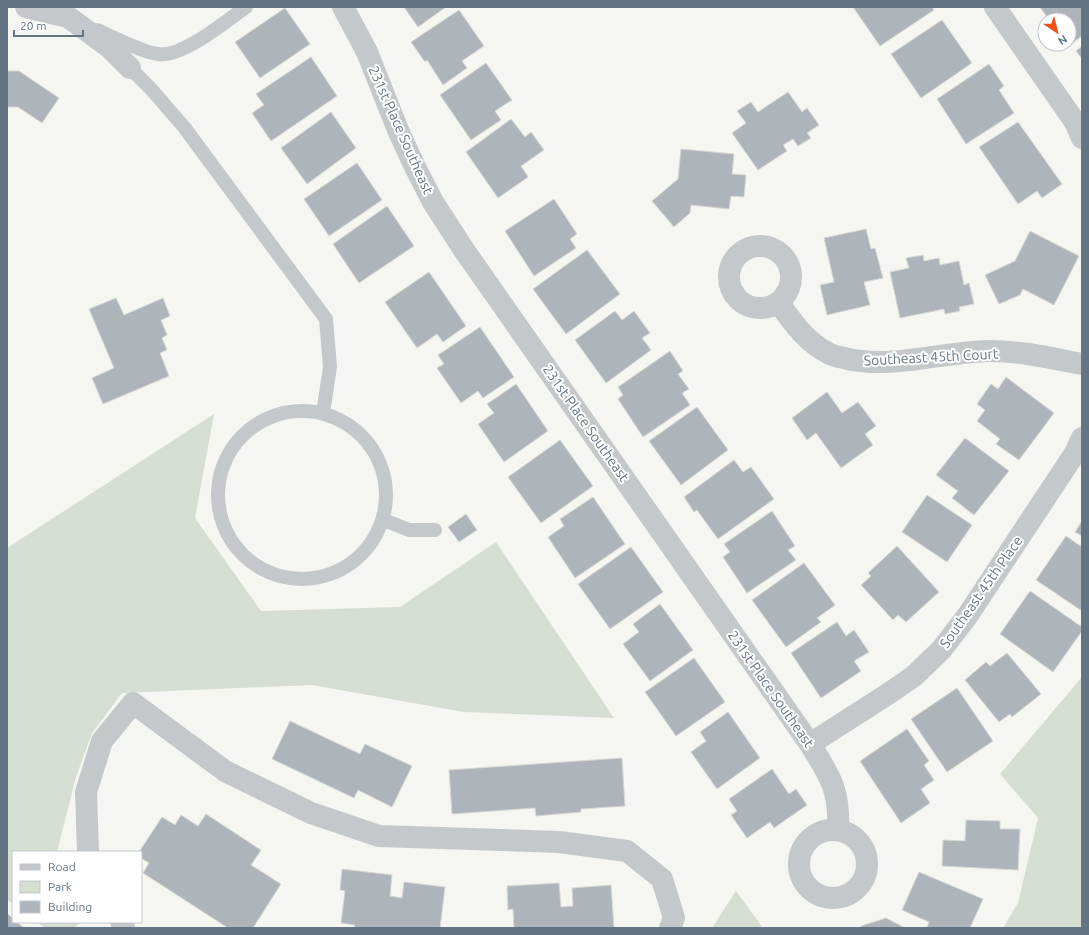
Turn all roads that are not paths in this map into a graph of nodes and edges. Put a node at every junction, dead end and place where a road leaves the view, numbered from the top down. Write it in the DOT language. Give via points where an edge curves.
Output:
graph roads {
  1 [pos="26,7"];
  2 [pos="246,7"];
  3 [pos="343,7"];
  4 [pos="995,7"];
  5 [pos="68,17"];
  6 [pos="130,68"];
  7 [pos="1082,138"];
  8 [pos="779,303"];
  9 [pos="1082,364"];
  10 [pos="323,413"];
  11 [pos="1082,438"];
  12 [pos="384,520"];
  13 [pos="435,530"];
  14 [pos="810,744"];
  15 [pos="838,830"];
  16 [pos="88,851"];
  17 [pos="670,928"];
  1 -- 5 [label="street"];
  2 -- 5 [label="lane" via="188,47 172,54 144,50"];
  3 -- 14 [label="street, 231st Place Southeast" via="367,52 398,130 433,202"];
  4 -- 7 [label="street" via="1075,122"];
  5 -- 6 [label="street" via="109,47"];
  6 -- 10 [label="lane" via="184,127 326,319 330,367"];
  8 -- 9 [label="street, Southeast 45th Court" via="810,341 830,354 855,361 885,362 988,351 1032,354"];
  10 -- 12 [label="lane" via="348,424 369,442 382,466 387,493"];
  10 -- 12 [label="lane" via="295,410 267,418 243,434 226,456 218,484 218,512 229,539 247,561 272,575 300,580 327,577 352,564 371,545"];
  11 -- 14 [label="street, Southeast 45th Place" via="1075,453 968,615 942,649 914,676"];
  12 -- 13 [label="lane" via="409,530"];
  14 -- 15 [label="street, 231st Place Southeast" via="829,776 836,794"];
  16 -- 17 [label="street" via="86,792 102,741 133,703 226,771 311,813 379,836 559,842 627,851 662,879 674,918"];
}
